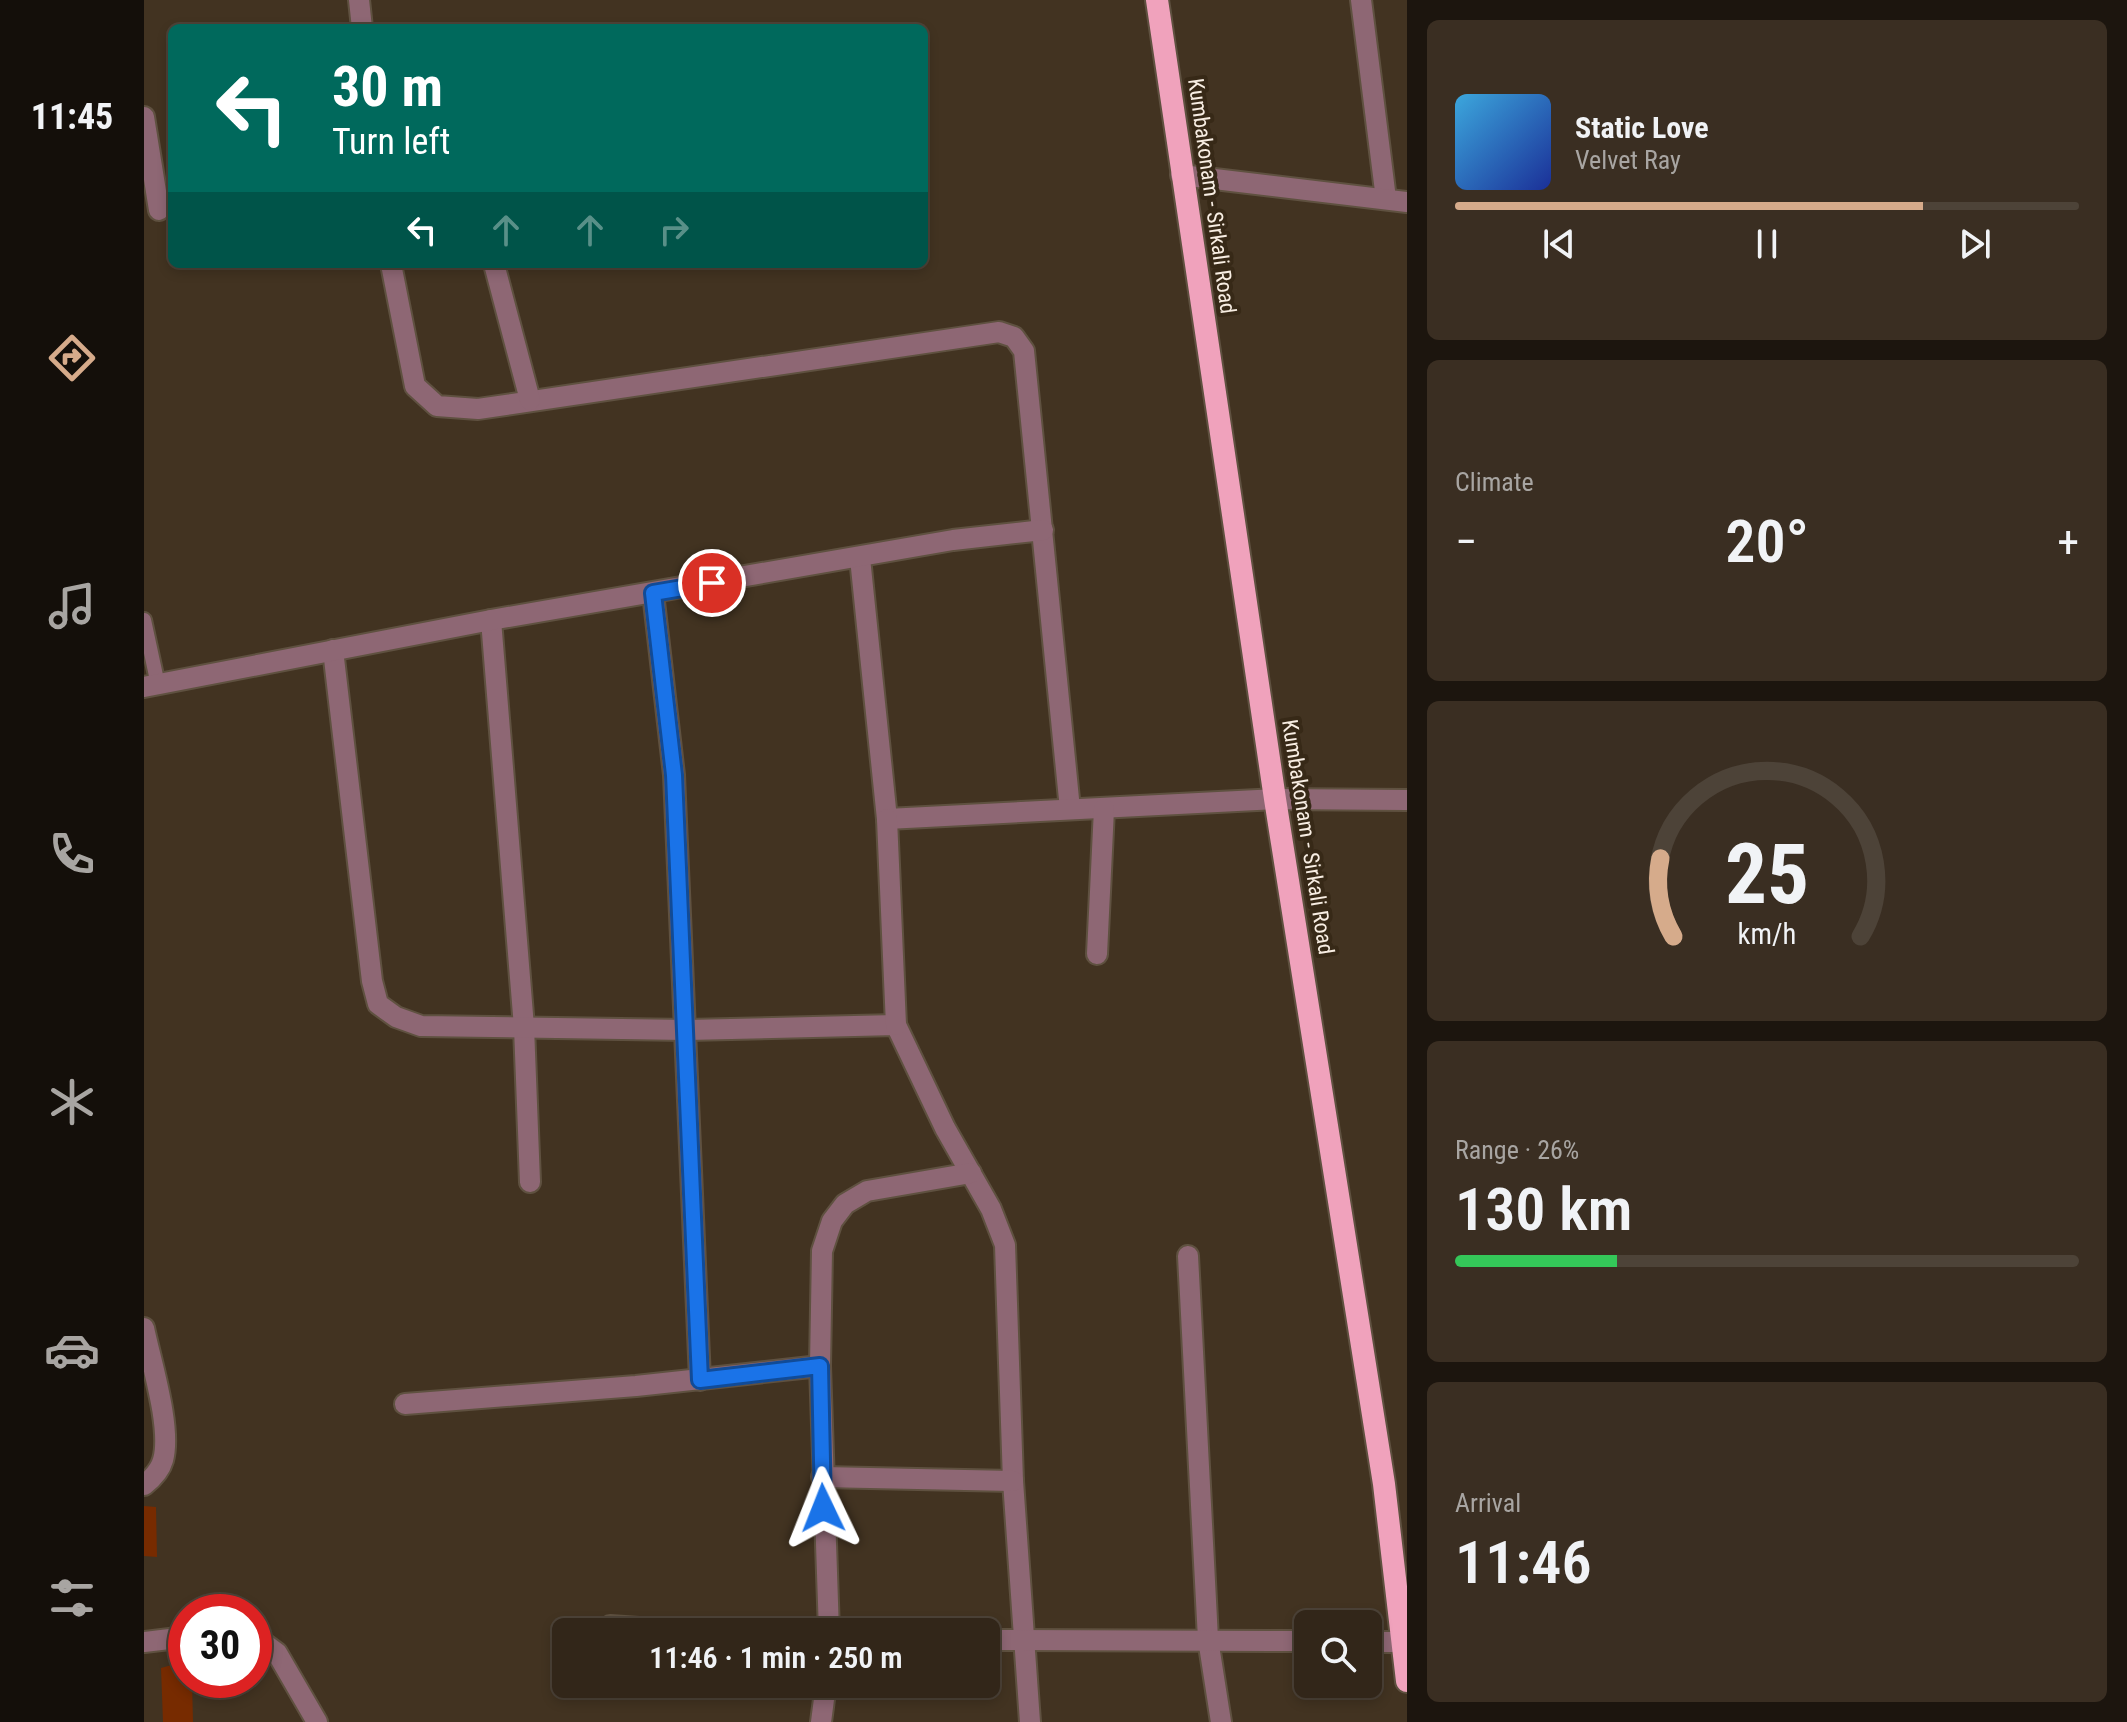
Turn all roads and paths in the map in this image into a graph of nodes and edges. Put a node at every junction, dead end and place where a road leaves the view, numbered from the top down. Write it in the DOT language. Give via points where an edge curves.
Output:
graph roads {
  1 [pos="359,0"];
  2 [pos="1157,0"];
  3 [pos="1361,0"];
  4 [pos="362,24"];
  5 [pos="144,117"];
  6 [pos="1181,175"];
  7 [pos="1386,199"];
  8 [pos="1407,202"];
  9 [pos="159,210"];
  10 [pos="392,268"];
  11 [pos="495,268"];
  12 [pos="530,400"];
  13 [pos="1043,530"];
  14 [pos="860,558"];
  15 [pos="653,593"];
  16 [pos="144,620"];
  17 [pos="491,620"];
  18 [pos="333,650"];
  19 [pos="151,686"];
  20 [pos="1275,799"];
  21 [pos="1407,800"];
  22 [pos="1070,809"];
  23 [pos="1104,809"];
  24 [pos="887,819"];
  25 [pos="1097,954"];
  26 [pos="896,1025"];
  27 [pos="524,1027"];
  28 [pos="687,1030"];
  29 [pos="971,1173"];
  30 [pos="530,1182"];
  31 [pos="1188,1256"];
  32 [pos="144,1328"];
  33 [pos="820,1366"];
  34 [pos="700,1380"];
  35 [pos="405,1404"];
  36 [pos="822,1477"];
  37 [pos="1013,1481"];
  38 [pos="144,1485"];
  39 [pos="828,1618"];
  40 [pos="168,1639"];
  41 [pos="1208,1639"];
  42 [pos="1000,1640"];
  43 [pos="1023,1640"];
  44 [pos="1294,1641"];
  45 [pos="144,1642"];
  46 [pos="1382,1642"];
  47 [pos="1402,1642"];
  48 [pos="272,1649"];
  49 [pos="1407,1681"];
  50 [pos="824,1698"];
  51 [pos="317,1722"];
  52 [pos="821,1722"];
  53 [pos="1030,1722"];
  54 [pos="1221,1722"];
  1 -- 4 [label="street"];
  2 -- 6 [label="highway, Kumbakonam - Sirkali Road"];
  3 -- 7 [label="street"];
  5 -- 9 [label="street"];
  6 -- 7 [label="street"];
  6 -- 20 [label="highway, Kumbakonam - Sirkali Road"];
  7 -- 8 [label="street"];
  10 -- 12 [label="street" via="415,386 437,406 478,409"];
  11 -- 12 [label="street"];
  12 -- 13 [label="street" via="999,332 1014,337 1024,351"];
  13 -- 14 [label="street"];
  13 -- 22 [label="street"];
  14 -- 15 [label="street"];
  14 -- 24 [label="street"];
  15 -- 17 [label="street"];
  15 -- 28 [label="street" via="674,775"];
  16 -- 19 [label="lane"];
  17 -- 18 [label="street"];
  17 -- 27 [label="street"];
  18 -- 19 [label="street"];
  18 -- 27 [label="street" via="378,1004 421,1026"];
  20 -- 21 [label="street"];
  20 -- 23 [label="street"];
  20 -- 47 [label="highway, Kumbakonam - Sirkali Road" via="1384,1484"];
  22 -- 23 [label="street"];
  22 -- 24 [label="street"];
  23 -- 25 [label="street"];
  24 -- 26 [label="street"];
  26 -- 28 [label="street"];
  26 -- 29 [label="street"];
  27 -- 28 [label="street"];
  27 -- 30 [label="street"];
  28 -- 34 [label="street"];
  29 -- 33 [label="street" via="867,1191 845,1204 832,1221 822,1251"];
  29 -- 37 [label="street" via="1005,1245"];
  31 -- 41 [label="street"];
  32 -- 38 [label="street" via="163,1425 163,1459"];
  33 -- 34 [label="street"];
  33 -- 36 [label="street"];
  34 -- 35 [label="street"];
  36 -- 37 [label="street"];
  36 -- 39 [label="street"];
  37 -- 43 [label="street"];
  40 -- 45 [label="street"];
  41 -- 43 [label="street"];
  41 -- 44 [label="street"];
  41 -- 54 [label="street"];
  42 -- 43 [label="street"];
  43 -- 53 [label="street"];
  46 -- 47 [label="street"];
  47 -- 49 [label="highway, Kumbakonam - Sirkali Road"];
  48 -- 51 [label="street"];
  50 -- 52 [label="street"];
}
